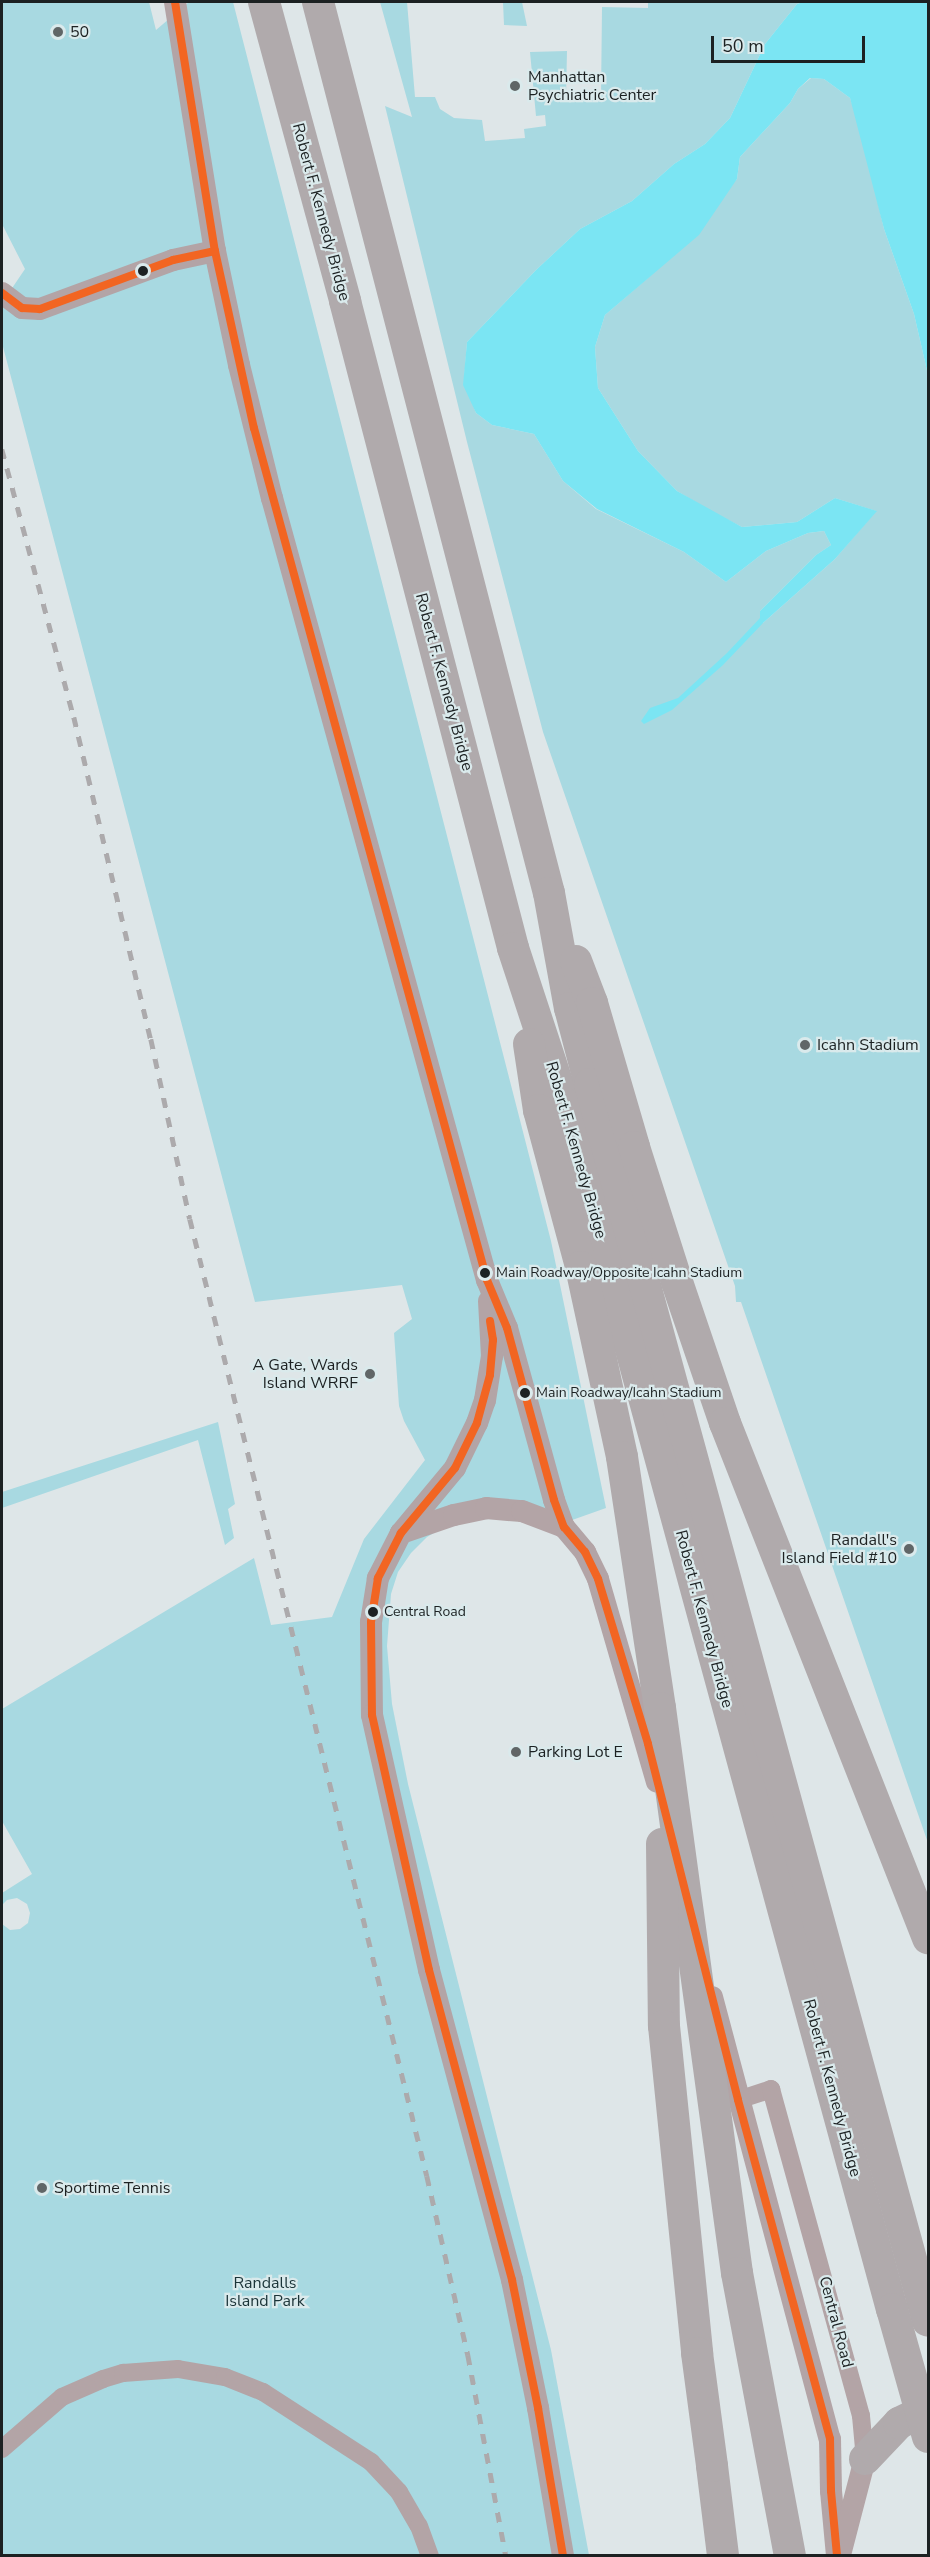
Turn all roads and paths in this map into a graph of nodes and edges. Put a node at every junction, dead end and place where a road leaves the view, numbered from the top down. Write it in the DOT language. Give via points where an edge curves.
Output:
graph roads {
  1 [pos="175,2"];
  2 [pos="264,2"];
  3 [pos="318,2"];
  4 [pos="334,2"];
  5 [pos="348,113"];
  6 [pos="215,251"];
  7 [pos="2,293"];
  8 [pos="549,893"];
  9 [pos="513,948"];
  10 [pos="487,1280"];
  11 [pos="564,1527"];
  12 [pos="401,1533"];
  13 [pos="660,1708"];
  14 [pos="928,1938"];
  15 [pos="738,2100"];
  16 [pos="928,2321"];
  17 [pos="928,2409"];
  18 [pos="928,2437"];
  19 [pos="2,2449"];
  20 [pos="865,2459"];
  21 [pos="430,2556"];
  22 [pos="563,2556"];
  23 [pos="723,2556"];
  24 [pos="790,2556"];
  25 [pos="838,2556"];
  1 -- 6 [label="street, Central Road"];
  2 -- 9 [label="highway, Robert F. Kennedy Bridge"];
  3 -- 5 [label="highway, Robert F. Kennedy Bridge"];
  4 -- 5 [label="highway"];
  5 -- 8 [label="highway, Robert F. Kennedy Bridge"];
  6 -- 7 [label="street" via="173,260 40,309 22,308"];
  6 -- 10 [label="street, Central Road" via="272,498"];
  8 -- 14 [label="highway" via="592,1003 633,1147 725,1422"];
  8 -- 16 [label="highway, Robert F. Kennedy Bridge" via="570,1008 590,1084"];
  9 -- 13 [label="highway" via="539,1110 581,1267 622,1457"];
  9 -- 18 [label="highway, Robert F. Kennedy Bridge, bridge" via="564,1103"];
  10 -- 11 [label="street, Central Road" via="507,1328"];
  10 -- 12 [label="street, Central Road" via="492,1348 485,1400 477,1424 455,1468"];
  11 -- 12 [label="street" via="522,1511 486,1508"];
  11 -- 15 [label="street, Central Road" via="585,1552 598,1579 648,1744"];
  12 -- 22 [label="street, Central Road" via="382,1567 373,1599 372,1714 429,1970 507,2258"];
  13 -- 23 [label="highway, bridge" via="664,2026 697,2353"];
  13 -- 24 [label="highway, bridge" via="737,2273"];
  15 -- 20 [label="street, Central Road" via="771,2089 861,2416"];
  15 -- 25 [label="street, Central Road" via="830,2439"];
  17 -- 20 [label="highway" via="899,2423"];
  19 -- 21 [label="street" via="62,2397 103,2379 123,2373 178,2369 225,2377 262,2392 370,2462 399,2492 419,2526"];
  20 -- 25 [label="street, Central Road"];
}
